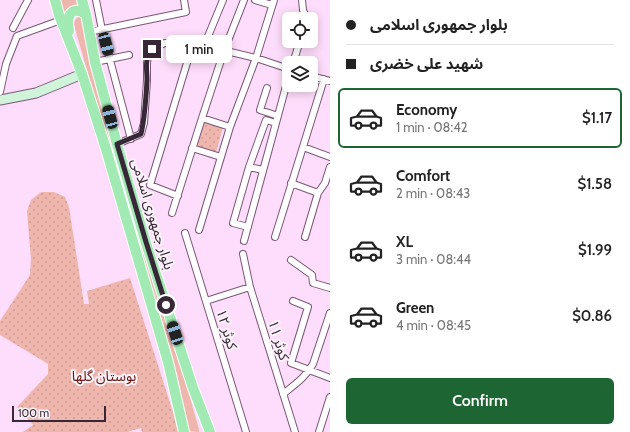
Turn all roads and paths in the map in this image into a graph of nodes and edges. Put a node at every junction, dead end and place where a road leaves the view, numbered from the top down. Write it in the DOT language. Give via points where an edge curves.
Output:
graph roads {
  1 [pos="28,0"];
  2 [pos="55,0"];
  3 [pos="82,0"];
  4 [pos="96,0"];
  5 [pos="184,0"];
  6 [pos="223,0"];
  7 [pos="244,0"];
  8 [pos="255,0"];
  9 [pos="302,0"];
  10 [pos="273,3"];
  11 [pos="304,12"];
  12 [pos="86,14"];
  13 [pos="61,20"];
  14 [pos="13,28"];
  15 [pos="102,30"];
  16 [pos="89,32"];
  17 [pos="193,43"];
  18 [pos="72,45"];
  19 [pos="204,46"];
  20 [pos="224,50"];
  21 [pos="129,55"];
  22 [pos="256,58"];
  23 [pos="110,59"];
  24 [pos="94,62"];
  25 [pos="282,67"];
  26 [pos="82,74"];
  27 [pos="327,80"];
  28 [pos="267,88"];
  29 [pos="0,92"];
  30 [pos="284,92"];
  31 [pos="0,100"];
  32 [pos="278,116"];
  33 [pos="202,118"];
  34 [pos="276,123"];
  35 [pos="230,126"];
  36 [pos="131,139"];
  37 [pos="117,144"];
  38 [pos="302,147"];
  39 [pos="192,148"];
  40 [pos="221,157"];
  41 [pos="330,157"];
  42 [pos="249,167"];
  43 [pos="330,167"];
  44 [pos="263,170"];
  45 [pos="292,183"];
  46 [pos="318,193"];
  47 [pos="178,196"];
  48 [pos="172,213"];
  49 [pos="248,227"];
  50 [pos="199,230"];
  51 [pos="185,233"];
  52 [pos="275,237"];
  53 [pos="305,237"];
  54 [pos="244,241"];
  55 [pos="243,254"];
  56 [pos="291,260"];
  57 [pos="250,287"];
  58 [pos="330,288"];
  59 [pos="206,300"];
  60 [pos="293,302"];
  61 [pos="330,314"];
  62 [pos="309,371"];
  63 [pos="330,378"];
  64 [pos="193,388"];
  65 [pos="283,394"];
  66 [pos="330,397"];
  67 [pos="184,430"];
  68 [pos="203,432"];
  69 [pos="210,432"];
  70 [pos="246,432"];
  71 [pos="294,432"];
  72 [pos="319,432"];
  1 -- 14 [label="street"];
  2 -- 13 [label="main road, بلوار جمهوری اسلامی"];
  3 -- 12 [label="main road, بلوار جمهوری اسلامی"];
  4 -- 15 [label="street"];
  5 -- 15 [label="street" via="186,12"];
  6 -- 19 [label="street"];
  7 -- 20 [label="street"];
  8 -- 10 [label="street"];
  9 -- 11 [label="street"];
  10 -- 22 [label="street"];
  12 -- 16 [label="main road, بلوار جمهوری اسلامی"];
  12 -- 18 [label="main road" via="76,10 68,18 67,25"];
  13 -- 18 [label="main road, بلوار جمهوری اسلامی"];
  13 -- 29 [label="street" via="18,36 6,64"];
  15 -- 16 [label="street"];
  15 -- 23 [label="street"];
  16 -- 24 [label="main road, بلوار جمهوری اسلامی"];
  17 -- 19 [label="street"];
  17 -- 36 [label="street" via="165,43 152,49 148,55 144,123 141,134"];
  17 -- 47 [label="street" via="150,185"];
  18 -- 26 [label="main road, بلوار جمهوری اسلامی"];
  19 -- 20 [label="street"];
  20 -- 22 [label="street"];
  20 -- 33 [label="street"];
  21 -- 23 [label="street"];
  22 -- 25 [label="street"];
  22 -- 35 [label="street"];
  23 -- 24 [label="street"];
  23 -- 36 [label="street"];
  24 -- 37 [label="main road, بلوار جمهوری اسلامی"];
  26 -- 31 [label="street" via="36,93"];
  26 -- 67 [label="main road, بلوار جمهوری اسلامی" via="168,362"];
  27 -- 38 [label="street"];
  28 -- 32 [label="street" via="260,110"];
  30 -- 32 [label="street"];
  32 -- 34 [label="street"];
  33 -- 35 [label="street"];
  33 -- 39 [label="street"];
  34 -- 42 [label="street" via="266,120"];
  34 -- 44 [label="street"];
  35 -- 40 [label="street"];
  36 -- 37 [label="street"];
  37 -- 64 [label="main road, بلوار جمهوری اسلامی"];
  38 -- 41 [label="street"];
  38 -- 45 [label="street"];
  39 -- 40 [label="street"];
  39 -- 47 [label="street"];
  40 -- 50 [label="street"];
  42 -- 44 [label="street"];
  42 -- 49 [label="street" via="233,223"];
  43 -- 46 [label="street" via="325,183"];
  44 -- 49 [label="street"];
  45 -- 46 [label="street"];
  45 -- 52 [label="street"];
  46 -- 53 [label="street"];
  47 -- 48 [label="street"];
  49 -- 54 [label="street"];
  51 -- 59 [label="street, کوثر ۱۲"];
  55 -- 57 [label="street, کوثر ۱۱"];
  56 -- 58 [label="street" via="312,275 313,283"];
  57 -- 59 [label="street"];
  57 -- 65 [label="street, کوثر ۱۱"];
  59 -- 70 [label="street, کوثر ۱۲"];
  60 -- 62 [label="street" via="308,307 291,363"];
  61 -- 62 [label="street"];
  62 -- 63 [label="street"];
  62 -- 65 [label="street"];
  64 -- 68 [label="main road"];
  64 -- 69 [label="main road, بلوار جمهوری اسلامی"];
  65 -- 71 [label="street, کوثر ۱۱"];
  66 -- 72 [label="street"];
}
